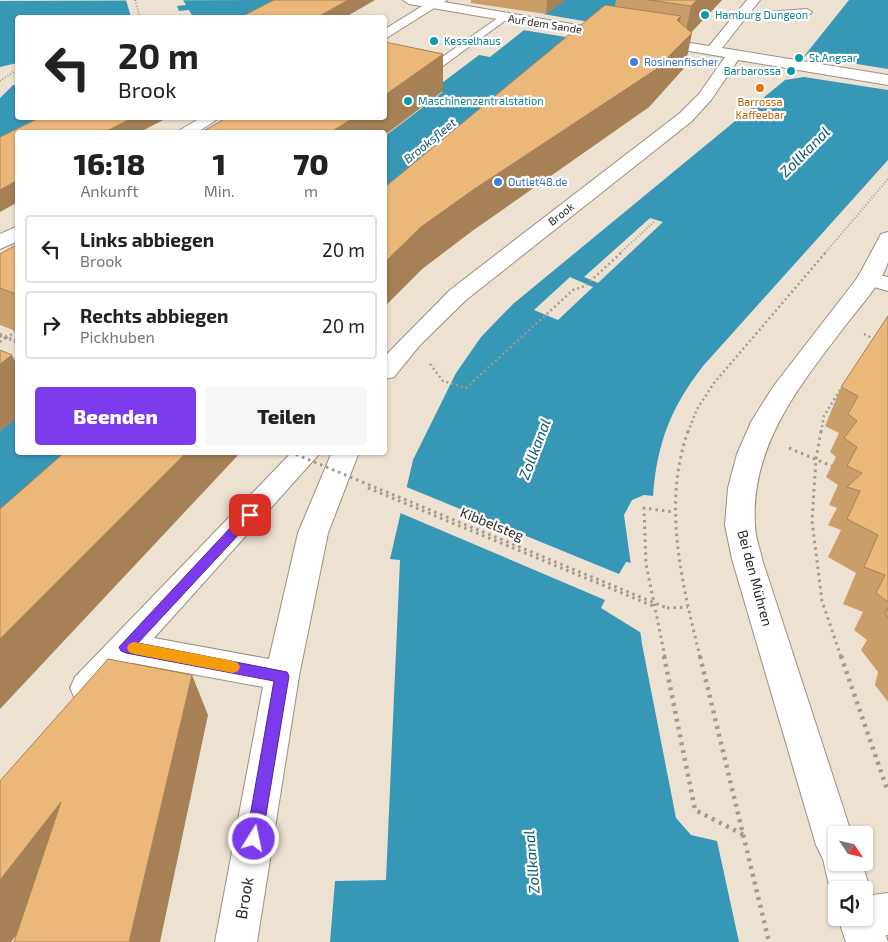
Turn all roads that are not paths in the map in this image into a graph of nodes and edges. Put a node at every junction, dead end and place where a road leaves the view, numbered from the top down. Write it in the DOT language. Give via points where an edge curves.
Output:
graph roads {
  1 [pos="409,0"];
  2 [pos="754,0"];
  3 [pos="437,2"];
  4 [pos="395,9"];
  5 [pos="807,12"];
  6 [pos="740,16"];
  7 [pos="505,17"];
  8 [pos="387,34"];
  9 [pos="712,51"];
  10 [pos="734,55"];
  11 [pos="432,69"];
  12 [pos="888,80"];
  13 [pos="207,120"];
  14 [pos="190,130"];
  15 [pos="15,234"];
  16 [pos="888,238"];
  17 [pos="0,243"];
  18 [pos="881,275"];
  19 [pos="387,369"];
  20 [pos="305,455"];
  21 [pos="345,455"];
  22 [pos="126,647"];
  23 [pos="282,676"];
  24 [pos="67,708"];
  25 [pos="830,826"];
  26 [pos="888,914"];
  27 [pos="873,915"];
  28 [pos="862,926"];
  29 [pos="236,942"];
  30 [pos="867,942"];
  1 -- 3 [label="street, Auf dem Sande"];
  1 -- 4 [label="street"];
  2 -- 6 [label="street"];
  3 -- 7 [label="street, Auf dem Sande"];
  3 -- 8 [label="street"];
  5 -- 6 [label="lane"];
  6 -- 9 [label="street"];
  7 -- 9 [label="street, Auf dem Sande"];
  7 -- 11 [label="lane"];
  9 -- 10 [label="street, Auf dem Sande"];
  10 -- 12 [label="street, Auf dem Sande"];
  10 -- 19 [label="street, Brook" via="686,117 465,290"];
  13 -- 14 [label="street"];
  15 -- 17 [label="street"];
  16 -- 18 [label="street, Bei den Mühren"];
  18 -- 25 [label="street, Bei den Mühren" via="775,400 756,435 740,498 740,527 747,559"];
  20 -- 22 [label="street"];
  21 -- 23 [label="street, Brook" via="314,533"];
  22 -- 23 [label="street"];
  22 -- 24 [label="street"];
  23 -- 29 [label="street, Brook"];
  26 -- 27 [label="street"];
  28 -- 30 [label="street"];
}
